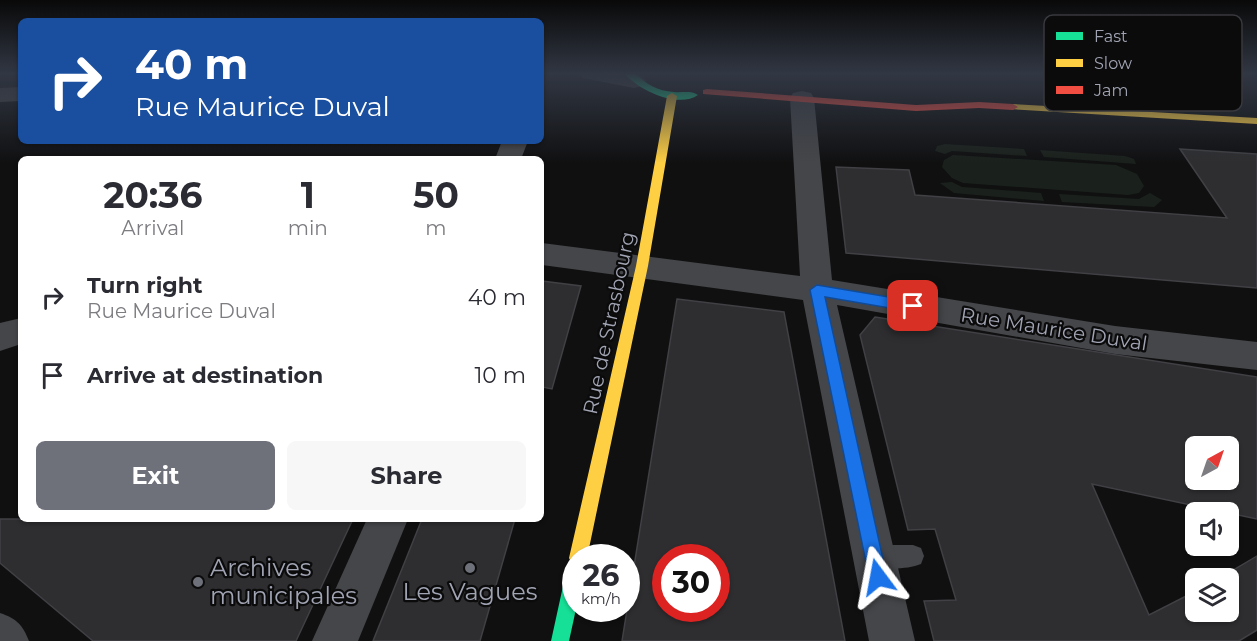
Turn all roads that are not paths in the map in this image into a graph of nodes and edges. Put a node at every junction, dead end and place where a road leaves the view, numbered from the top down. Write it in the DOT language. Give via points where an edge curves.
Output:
graph roads {
  1 [pos="671,103"];
  2 [pos="802,103"];
  3 [pos="858,103"];
  4 [pos="969,103"];
  5 [pos="979,105"];
  6 [pos="1044,109"];
  7 [pos="1083,111"];
  8 [pos="1257,121"];
  9 [pos="544,254"];
  10 [pos="642,266"];
  11 [pos="817,290"];
  12 [pos="18,332"];
  13 [pos="0,337"];
  14 [pos="1257,356"];
  15 [pos="387,522"];
  16 [pos="581,544"];
  17 [pos="564,622"];
  18 [pos="0,635"];
  19 [pos="6,641"];
  20 [pos="335,641"];
  21 [pos="560,641"];
  22 [pos="892,641"];
  1 -- 10 [label="main road, Rue de Strasbourg"];
  2 -- 11 [label="street"];
  3 -- 5 [label="main road" via="916,108"];
  4 -- 5 [label="main road"];
  5 -- 6 [label="main road"];
  7 -- 8 [label="main road"];
  9 -- 10 [label="street, Rue Maurice Duval"];
  10 -- 11 [label="street, Rue Maurice Duval"];
  10 -- 16 [label="main road, Rue de Strasbourg"];
  11 -- 14 [label="street, Rue Maurice Duval" via="1115,340"];
  11 -- 22 [label="street" via="893,556"];
  12 -- 13 [label="street"];
  15 -- 20 [label="street"];
  17 -- 21 [label="main road"];
  18 -- 19 [label="street"];
}
